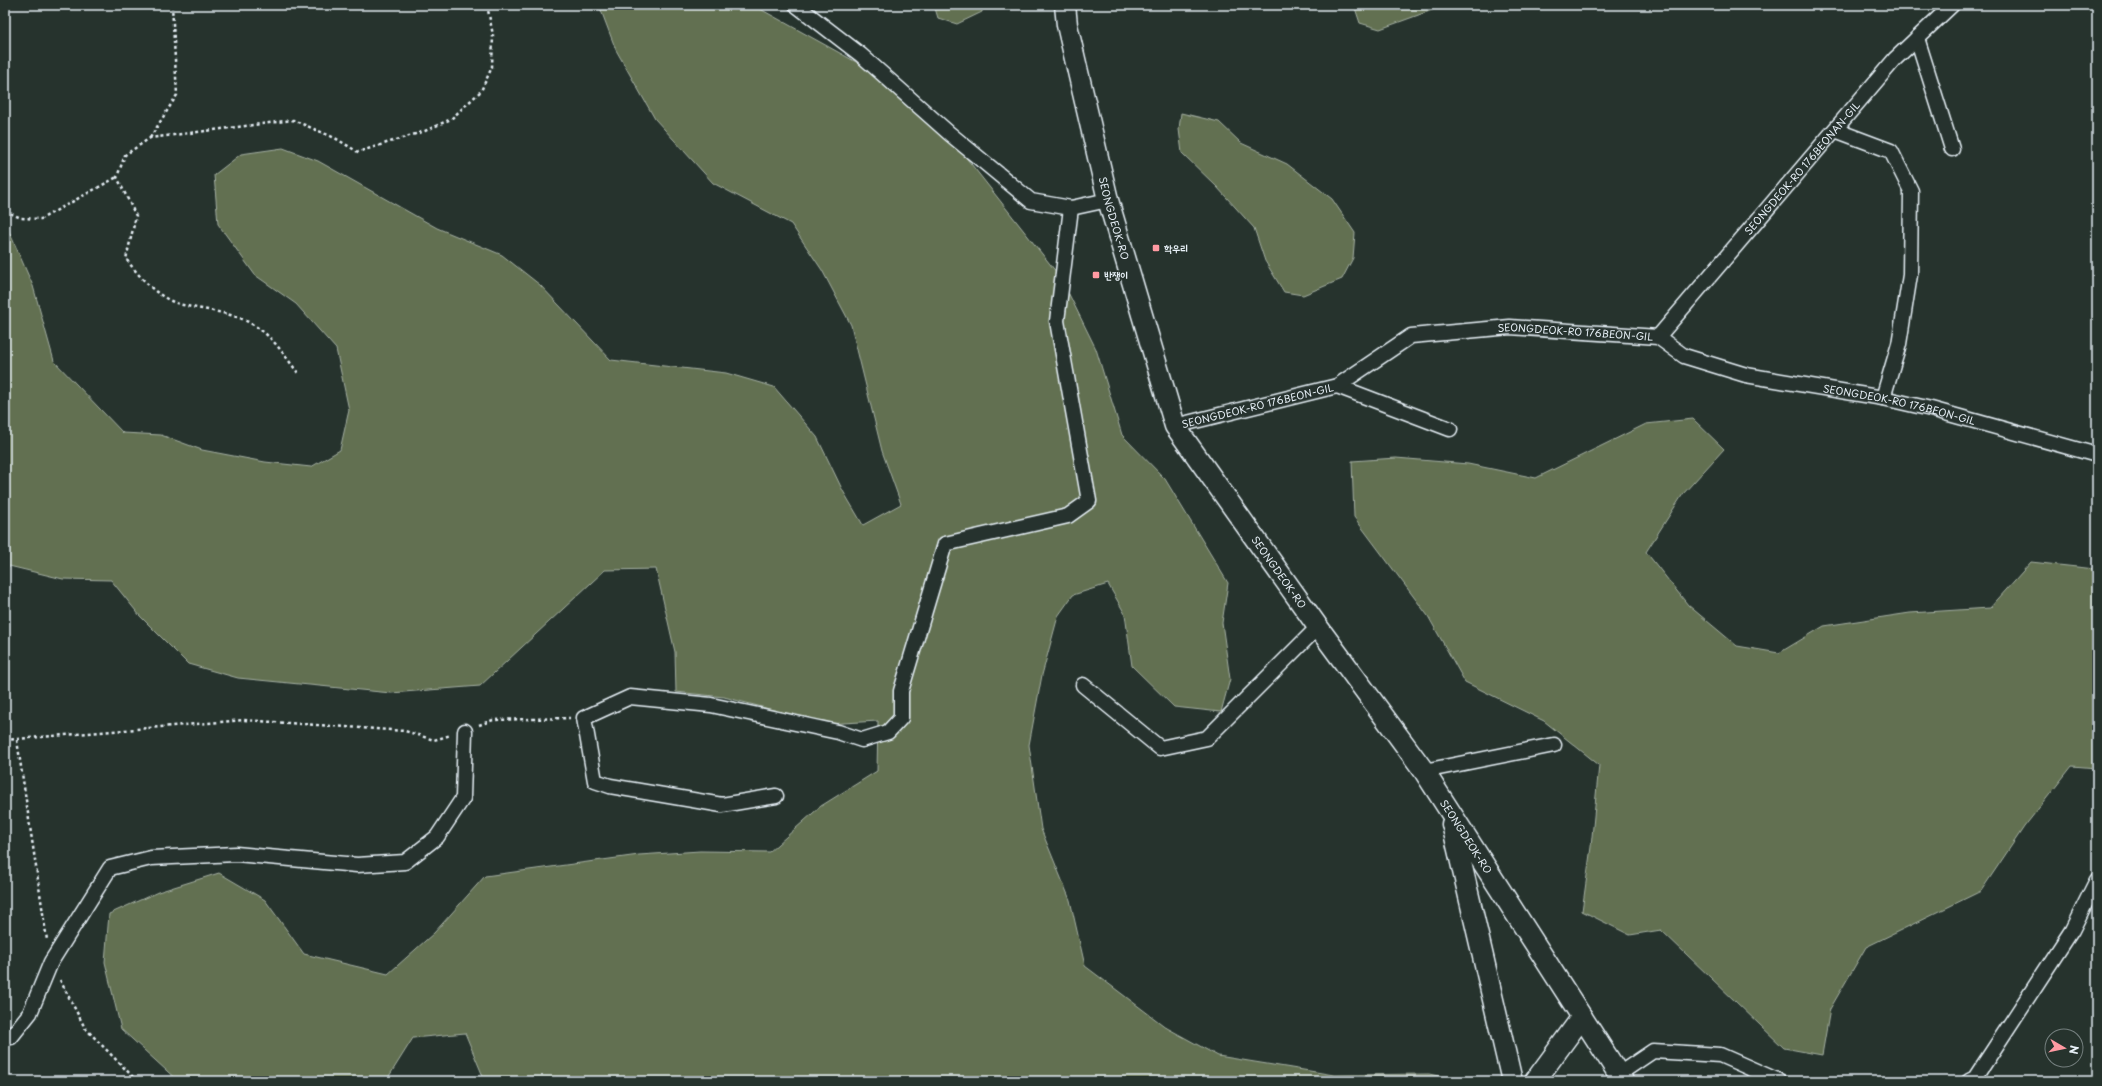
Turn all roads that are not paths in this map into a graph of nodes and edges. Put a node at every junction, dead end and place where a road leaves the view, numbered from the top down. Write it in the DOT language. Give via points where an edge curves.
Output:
graph roads {
  1 [pos="796,5"];
  2 [pos="1065,5"];
  3 [pos="1952,5"];
  4 [pos="1918,38"];
  5 [pos="1835,130"];
  6 [pos="1952,149"];
  7 [pos="1108,200"];
  8 [pos="1072,208"];
  9 [pos="1658,337"];
  10 [pos="1337,386"];
  11 [pos="1883,398"];
  12 [pos="1175,426"];
  13 [pos="1450,429"];
  14 [pos="2097,455"];
  15 [pos="1318,627"];
  16 [pos="1083,686"];
  17 [pos="465,732"];
  18 [pos="1554,745"];
  19 [pos="1424,771"];
  20 [pos="776,796"];
  21 [pos="1449,810"];
  22 [pos="2097,880"];
  23 [pos="1582,1017"];
  24 [pos="5,1037"];
  25 [pos="1621,1077"];
  26 [pos="1512,1081"];
  27 [pos="1536,1081"];
  28 [pos="1779,1081"];
  29 [pos="1969,1081"];
  1 -- 8 [label="street" via="861,55 1031,201"];
  2 -- 7 [label="street, SEONGDEOK-RO" via="1067,25"];
  3 -- 4 [label="street, SEONGDEOK-RO 176BEONAN-GIL"];
  4 -- 5 [label="street, SEONGDEOK-RO 176BEONAN-GIL" via="1894,59"];
  4 -- 6 [label="street"];
  5 -- 9 [label="street, SEONGDEOK-RO 176BEONAN-GIL"];
  5 -- 11 [label="street" via="1891,152 1911,191 1910,276 1899,344"];
  7 -- 8 [label="street"];
  7 -- 12 [label="street, SEONGDEOK-RO"];
  8 -- 20 [label="street" via="1057,321 1089,501 1068,516 945,544 901,691 901,718 888,732 862,740 838,732 711,705 630,696 584,718 595,781 610,786 722,805"];
  9 -- 10 [label="street, SEONGDEOK-RO 176BEON-GIL" via="1510,327 1411,336"];
  9 -- 11 [label="street, SEONGDEOK-RO 176BEON-GIL" via="1684,356 1746,375"];
  10 -- 12 [label="street, SEONGDEOK-RO 176BEON-GIL"];
  10 -- 13 [label="street"];
  11 -- 14 [label="street, SEONGDEOK-RO 176BEON-GIL"];
  12 -- 15 [label="street, SEONGDEOK-RO"];
  15 -- 16 [label="street" via="1207,738 1160,748"];
  15 -- 19 [label="street, SEONGDEOK-RO"];
  17 -- 24 [label="street" via="463,798 437,837 405,862 357,865 236,854 151,858 110,868 51,962 30,1013 11,1037"];
  18 -- 19 [label="street"];
  19 -- 21 [label="street, SEONGDEOK-RO"];
  21 -- 23 [label="street, SEONGDEOK-RO"];
  21 -- 26 [label="street"];
  22 -- 29 [label="street" via="2072,930 1975,1078"];
  23 -- 25 [label="street, SEONGDEOK-RO"];
  23 -- 27 [label="street"];
  25 -- 28 [label="street" via="1653,1051 1720,1055"];
}
